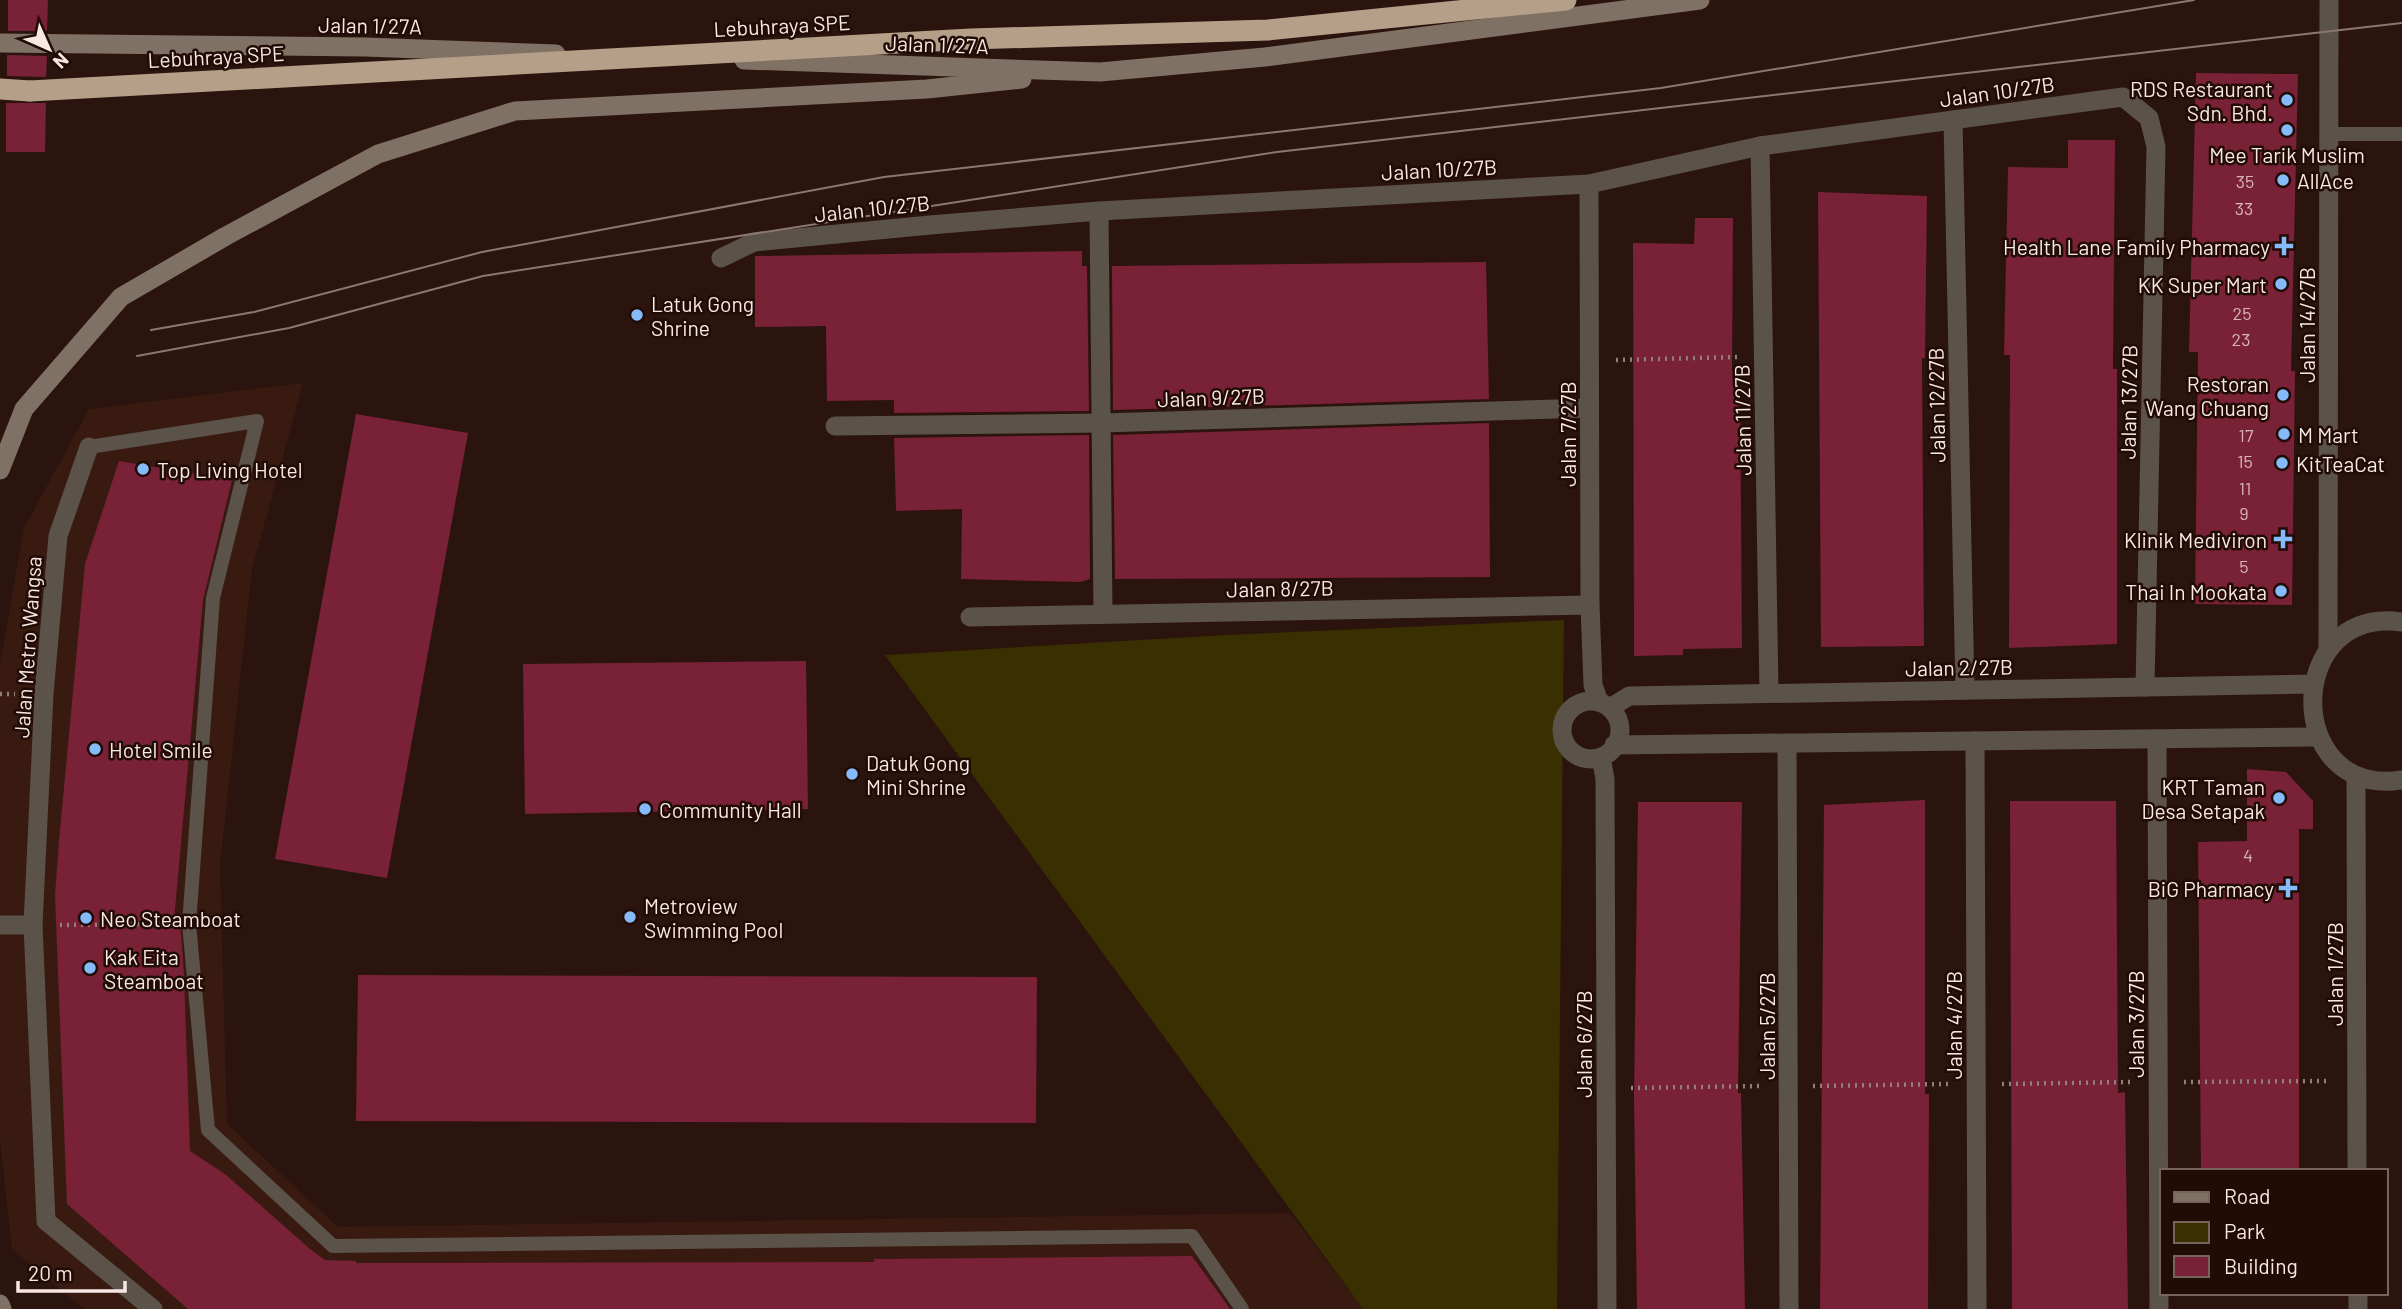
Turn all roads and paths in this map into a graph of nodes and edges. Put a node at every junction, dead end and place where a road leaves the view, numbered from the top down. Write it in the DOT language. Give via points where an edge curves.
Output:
graph roads {
  1 [pos="1566,0"];
  2 [pos="1700,0"];
  3 [pos="2329,0"];
  4 [pos="0,43"];
  5 [pos="1100,72"];
  6 [pos="0,89"];
  7 [pos="2149,118"];
  8 [pos="1954,120"];
  9 [pos="2402,134"];
  10 [pos="2329,135"];
  11 [pos="1760,146"];
  12 [pos="1590,184"];
  13 [pos="1099,211"];
  14 [pos="721,258"];
  15 [pos="1764,356"];
  16 [pos="1591,361"];
  17 [pos="1588,408"];
  18 [pos="1103,423"];
  19 [pos="835,426"];
  20 [pos="89,447"];
  21 [pos="0,470"];
  22 [pos="1590,605"];
  23 [pos="1103,614"];
  24 [pos="970,617"];
  25 [pos="2402,622"];
  26 [pos="2328,650"];
  27 [pos="2312,684"];
  28 [pos="2145,687"];
  29 [pos="1965,690"];
  30 [pos="1769,693"];
  31 [pos="1597,699"];
  32 [pos="2318,737"];
  33 [pos="2157,740"];
  34 [pos="1975,741"];
  35 [pos="1787,743"];
  36 [pos="1607,751"];
  37 [pos="1578,756"];
  38 [pos="2357,776"];
  39 [pos="1605,779"];
  40 [pos="2402,780"];
  41 [pos="189,924"];
  42 [pos="0,925"];
  43 [pos="33,925"];
  44 [pos="2357,1080"];
  45 [pos="2158,1082"];
  46 [pos="1976,1084"];
  47 [pos="1789,1086"];
  48 [pos="1606,1088"];
  49 [pos="2357,1169"];
  50 [pos="0,1304"];
  51 [pos="1241,1307"];
  52 [pos="2,1309"];
  53 [pos="153,1309"];
  54 [pos="1607,1309"];
  55 [pos="1789,1309"];
  56 [pos="1977,1309"];
  57 [pos="2159,1309"];
  1 -- 6 [label="highway, Lebuhraya SPE, bridge" via="1268,30 971,39 58,90"];
  2 -- 5 [label="main road, Jalan 1/27A" via="1279,55"];
  3 -- 10 [label="street, Jalan 14/27B"];
  4 -- 5 [label="main road, Jalan 1/27A" via="379,48"];
  5 -- 21 [label="main road" via="927,89 515,111 377,154 121,297 24,409"];
  7 -- 8 [label="street, Jalan 10/27B" via="2123,97"];
  7 -- 28 [label="street, Jalan 13/27B" via="2156,147"];
  8 -- 11 [label="street, Jalan 10/27B"];
  8 -- 29 [label="street, Jalan 12/27B"];
  9 -- 10 [label="lane"];
  10 -- 26 [label="street, Jalan 14/27B"];
  11 -- 12 [label="street, Jalan 10/27B"];
  11 -- 15 [label="street, Jalan 11/27B"];
  12 -- 13 [label="street, Jalan 10/27B"];
  12 -- 16 [label="street, Jalan 7/27B"];
  13 -- 14 [label="street, Jalan 10/27B" via="754,242"];
  13 -- 18 [label="street"];
  15 -- 16 [label="path"];
  15 -- 30 [label="street, Jalan 11/27B"];
  16 -- 17 [label="street, Jalan 7/27B"];
  17 -- 18 [label="street, Jalan 9/27B"];
  17 -- 22 [label="street, Jalan 7/27B"];
  18 -- 19 [label="street, Jalan 9/27B"];
  18 -- 23 [label="street"];
  20 -- 41 [label="lane" via="257,421 213,598"];
  20 -- 43 [label="street, Jalan Metro Wangsa" via="58,536 44,694"];
  22 -- 23 [label="street, Jalan 8/27B"];
  22 -- 31 [label="street, Jalan 7/27B"];
  23 -- 24 [label="street, Jalan 8/27B"];
  25 -- 26 [label="street" via="2364,625"];
  26 -- 27 [label="street"];
  27 -- 28 [label="street, Jalan 2/27B"];
  27 -- 32 [label="street" via="2311,708"];
  28 -- 29 [label="street, Jalan 2/27B"];
  29 -- 30 [label="street, Jalan 2/27B"];
  30 -- 31 [label="street, Jalan 2/27B"];
  31 -- 36 [label="street" via="1617,717 1620,729"];
  31 -- 37 [label="street" via="1567,714 1562,725 1563,738"];
  32 -- 33 [label="street"];
  32 -- 38 [label="street"];
  33 -- 34 [label="street"];
  33 -- 45 [label="street, Jalan 3/27B"];
  34 -- 35 [label="street"];
  34 -- 46 [label="street, Jalan 4/27B"];
  35 -- 36 [label="street"];
  35 -- 47 [label="street, Jalan 5/27B"];
  36 -- 37 [label="street"];
  36 -- 39 [label="street, Jalan 6/27B"];
  37 -- 39 [label="street"];
  38 -- 40 [label="street"];
  38 -- 44 [label="street, Jalan 1/27B"];
  39 -- 48 [label="street, Jalan 6/27B"];
  41 -- 43 [label="path"];
  41 -- 51 [label="lane" via="208,1130 332,1246 1192,1236"];
  42 -- 43 [label="street"];
  43 -- 53 [label="street, Jalan Metro Wangsa" via="46,1221"];
  44 -- 45 [label="path"];
  44 -- 49 [label="street, Jalan 1/27B"];
  45 -- 46 [label="path"];
  45 -- 57 [label="street, Jalan 3/27B"];
  46 -- 47 [label="path"];
  46 -- 56 [label="street, Jalan 4/27B"];
  47 -- 48 [label="path"];
  47 -- 55 [label="street, Jalan 5/27B"];
  48 -- 54 [label="street, Jalan 6/27B"];
  50 -- 52 [label="main road"];
}
